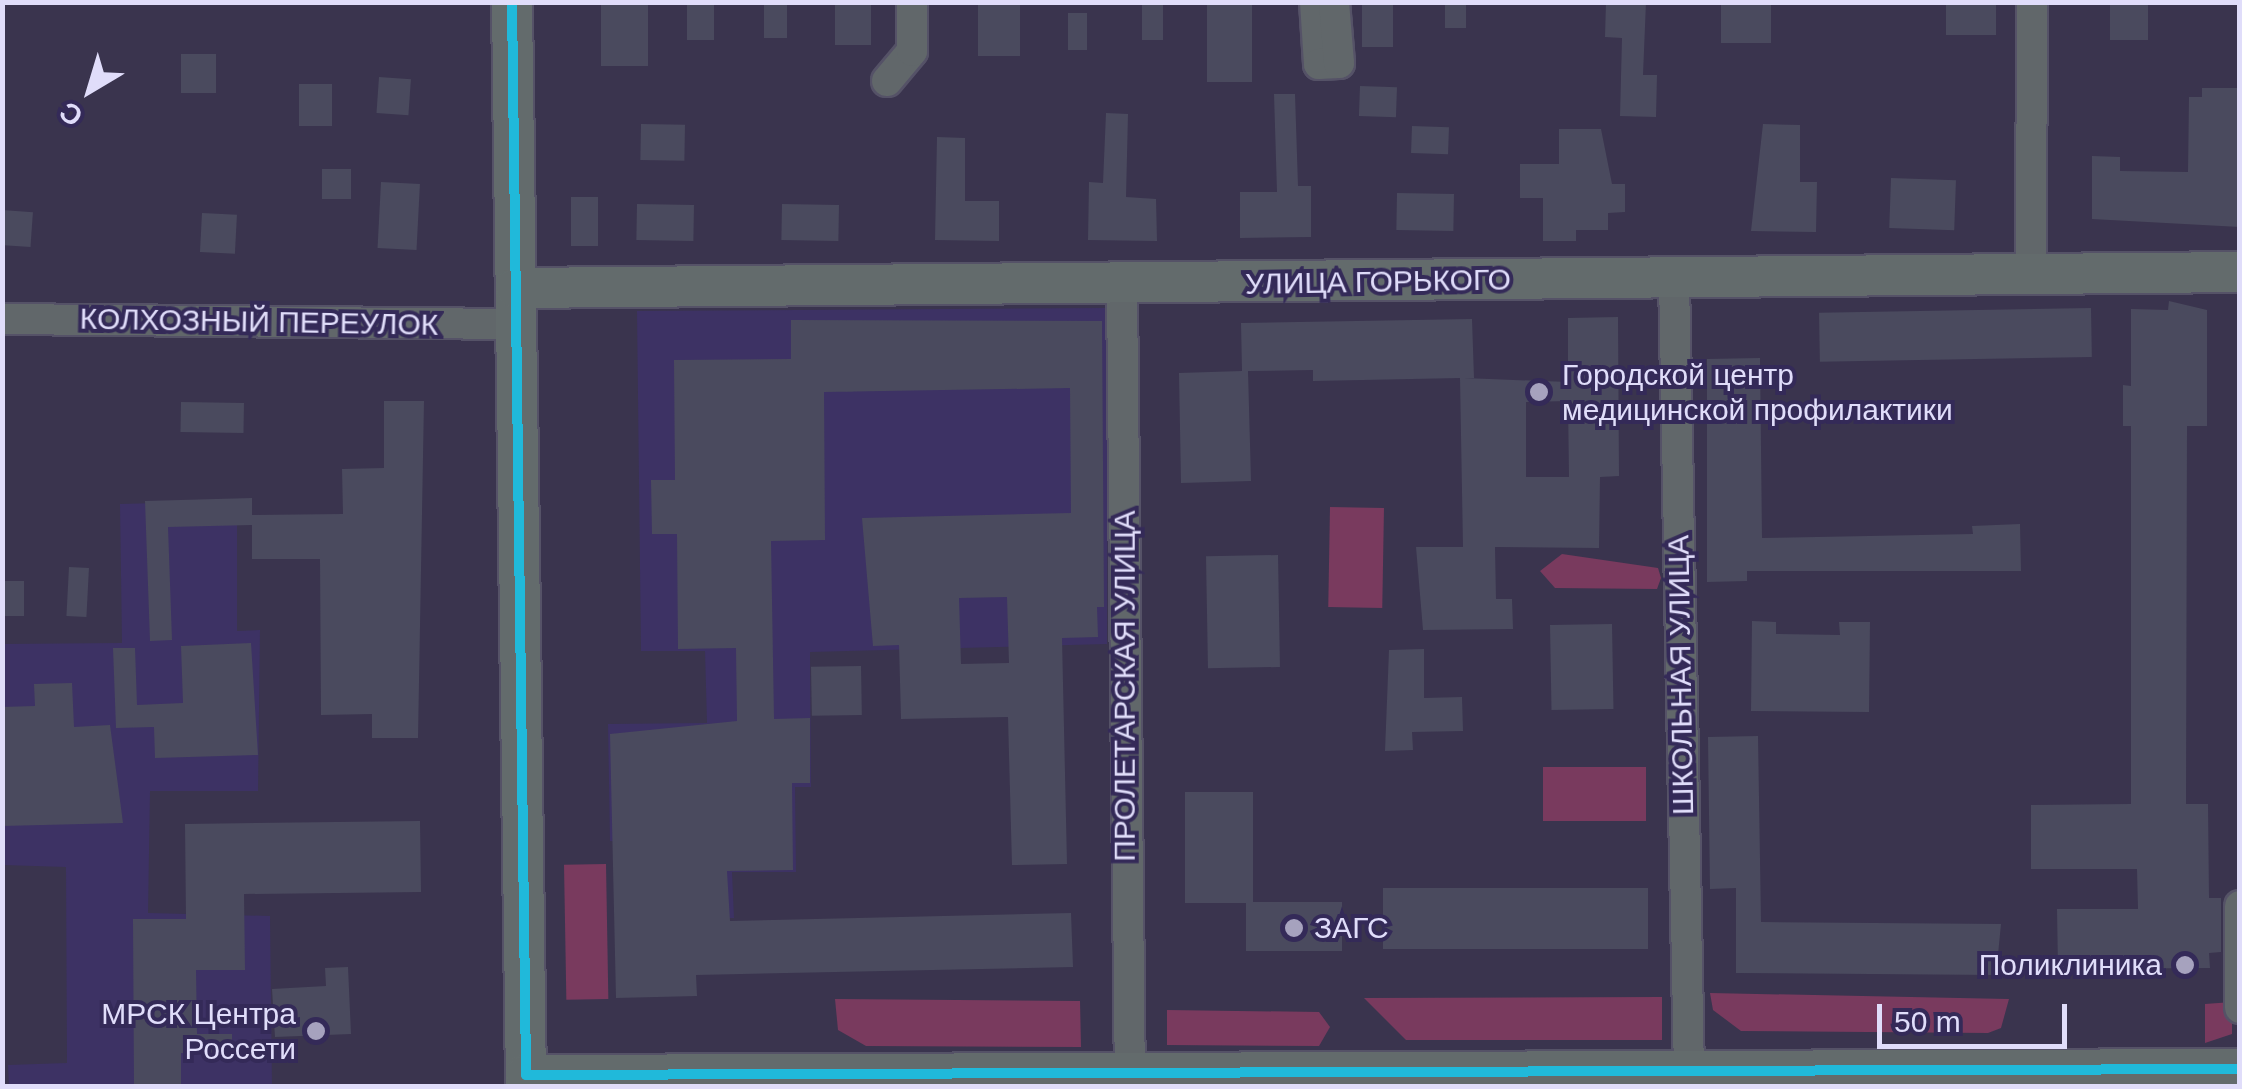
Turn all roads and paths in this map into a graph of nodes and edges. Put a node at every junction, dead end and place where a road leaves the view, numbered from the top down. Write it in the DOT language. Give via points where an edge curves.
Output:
graph roads {
  1 [pos="512,2"];
  2 [pos="912,2"];
  3 [pos="1315,2"];
  4 [pos="1334,2"];
  5 [pos="2032,2"];
  6 [pos="887,80"];
  7 [pos="2240,272"];
  8 [pos="2031,274"];
  9 [pos="1674,278"];
  10 [pos="1122,286"];
  11 [pos="516,306"];
  12 [pos="2,319"];
  13 [pos="2240,906"];
  14 [pos="2240,1008"];
  15 [pos="2240,1069"];
  16 [pos="1688,1071"];
  17 [pos="1842,1078"];
  18 [pos="1548,1079"];
  19 [pos="1130,1080"];
  20 [pos="526,1081"];
  1 -- 11 [label="street"];
  2 -- 6 [label="street" via="912,51"];
  3 -- 4 [label="street" via="1319,64 1339,63"];
  5 -- 8 [label="street"];
  7 -- 8 [label="street, УЛИЦА ГОРЬКОГО"];
  8 -- 9 [label="street, УЛИЦА ГОРЬКОГО"];
  9 -- 10 [label="street, УЛИЦА ГОРЬКОГО"];
  9 -- 16 [label="street, ШКОЛЬНАЯ УЛИЦА"];
  10 -- 11 [label="street, УЛИЦА ГОРЬКОГО"];
  10 -- 19 [label="street, ПРОЛЕТАРСКАЯ УЛИЦА"];
  11 -- 12 [label="street, КОЛХОЗНЫЙ ПЕРЕУЛОК"];
  11 -- 20 [label="street"];
  13 -- 14 [label="street"];
  15 -- 17 [label="street"];
  16 -- 17 [label="street"];
  16 -- 18 [label="street"];
  18 -- 19 [label="street"];
  19 -- 20 [label="street"];
}
